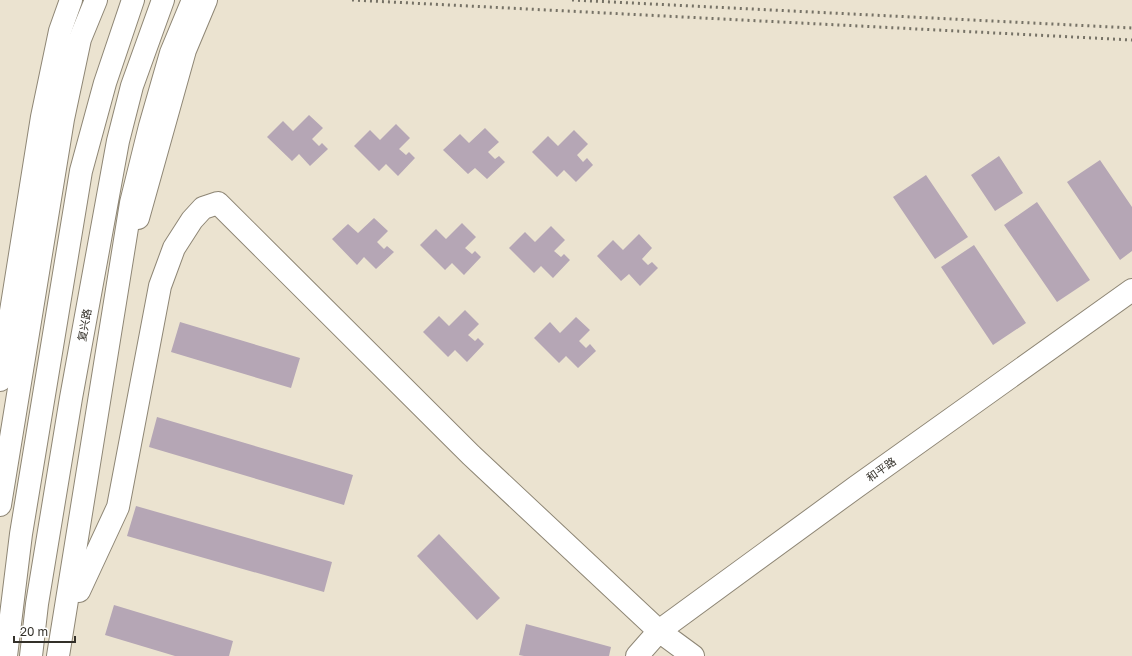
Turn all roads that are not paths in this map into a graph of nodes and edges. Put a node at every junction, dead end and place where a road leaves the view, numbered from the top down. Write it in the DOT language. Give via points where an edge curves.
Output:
graph roads {
  1 [pos="71,0"];
  2 [pos="96,0"];
  3 [pos="133,0"];
  4 [pos="163,0"];
  5 [pos="193,0"];
  6 [pos="206,0"];
  7 [pos="1132,290"];
  8 [pos="0,380"];
  9 [pos="0,505"];
  10 [pos="79,591"];
  11 [pos="659,631"];
  12 [pos="6,656"];
  13 [pos="31,656"];
  14 [pos="58,656"];
  15 [pos="68,656"];
  16 [pos="636,656"];
  17 [pos="692,656"];
  1 -- 8 [label="street" via="60,31 42,117"];
  2 -- 9 [label="street" via="80,39 64,119"];
  3 -- 12 [label="street" via="105,83 82,171 21,534"];
  4 -- 13 [label="street, 复兴路" via="132,86 118,141 70,406 37,604"];
  5 -- 14 [label="street" via="170,53 131,203"];
  6 -- 10 [label="street" via="185,50 138,218"];
  7 -- 11 [label="street, 和平路"];
  10 -- 11 [label="street" via="118,507 160,286 174,248 192,220 203,208 218,203 471,455"];
  10 -- 15 [label="street"];
  11 -- 16 [label="street, 和平路"];
  11 -- 17 [label="street"];
}
